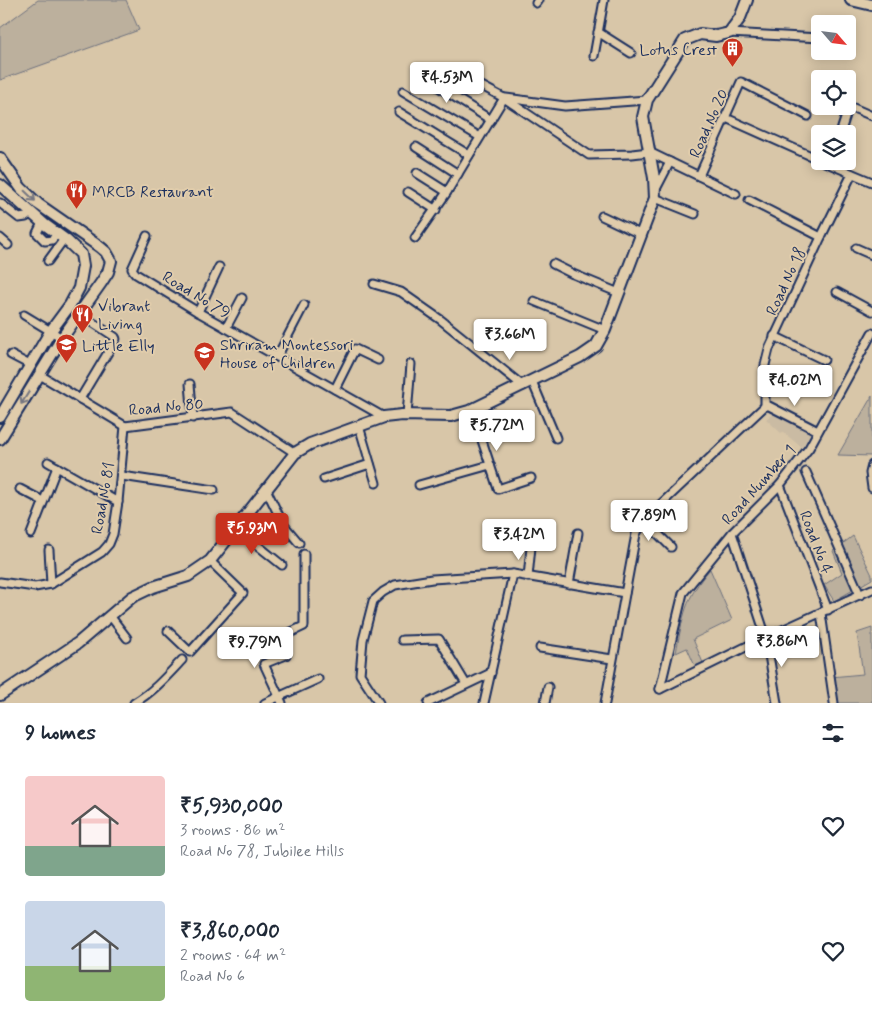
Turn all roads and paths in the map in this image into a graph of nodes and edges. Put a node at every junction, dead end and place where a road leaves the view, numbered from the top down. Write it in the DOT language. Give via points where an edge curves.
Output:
graph roads {
  1 [pos="604,0"];
  2 [pos="747,0"];
  3 [pos="851,0"];
  4 [pos="872,5"];
  5 [pos="598,32"];
  6 [pos="730,33"];
  7 [pos="811,38"];
  8 [pos="631,53"];
  9 [pos="594,56"];
  10 [pos="467,78"];
  11 [pos="426,79"];
  12 [pos="403,91"];
  13 [pos="504,98"];
  14 [pos="647,100"];
  15 [pos="399,112"];
  16 [pos="808,116"];
  17 [pos="872,116"];
  18 [pos="726,118"];
  19 [pos="491,120"];
  20 [pos="843,125"];
  21 [pos="480,136"];
  22 [pos="416,147"];
  23 [pos="649,152"];
  24 [pos="469,155"];
  25 [pos="811,156"];
  26 [pos="0,158"];
  27 [pos="670,162"];
  28 [pos="844,170"];
  29 [pos="417,173"];
  30 [pos="458,174"];
  31 [pos="852,174"];
  32 [pos="699,176"];
  33 [pos="872,182"];
  34 [pos="1,189"];
  35 [pos="408,192"];
  36 [pos="447,192"];
  37 [pos="654,194"];
  38 [pos="736,194"];
  39 [pos="749,200"];
  40 [pos="0,203"];
  41 [pos="436,210"];
  42 [pos="31,213"];
  43 [pos="695,214"];
  44 [pos="602,216"];
  45 [pos="640,234"];
  46 [pos="61,236"];
  47 [pos="147,236"];
  48 [pos="821,237"];
  49 [pos="0,238"];
  50 [pos="416,238"];
  51 [pos="8,245"];
  52 [pos="856,248"];
  53 [pos="872,255"];
  54 [pos="48,261"];
  55 [pos="553,264"];
  56 [pos="219,267"];
  57 [pos="374,284"];
  58 [pos="619,292"];
  59 [pos="837,292"];
  60 [pos="242,298"];
  61 [pos="534,301"];
  62 [pos="304,305"];
  63 [pos="872,311"];
  64 [pos="198,312"];
  65 [pos="24,316"];
  66 [pos="92,322"];
  67 [pos="226,328"];
  68 [pos="605,330"];
  69 [pos="50,332"];
  70 [pos="872,333"];
  71 [pos="774,336"];
  72 [pos="62,338"];
  73 [pos="11,355"];
  74 [pos="277,357"];
  75 [pos="378,360"];
  76 [pos="824,360"];
  77 [pos="411,364"];
  78 [pos="30,365"];
  79 [pos="40,375"];
  80 [pos="528,383"];
  81 [pos="190,384"];
  82 [pos="335,390"];
  83 [pos="80,400"];
  84 [pos="765,406"];
  85 [pos="472,410"];
  86 [pos="407,415"];
  87 [pos="0,417"];
  88 [pos="384,417"];
  89 [pos="193,418"];
  90 [pos="125,426"];
  91 [pos="359,426"];
  92 [pos="818,431"];
  93 [pos="556,438"];
  94 [pos="0,439"];
  95 [pos="295,453"];
  96 [pos="48,462"];
  97 [pos="370,464"];
  98 [pos="490,465"];
  99 [pos="872,466"];
  100 [pos="57,467"];
  101 [pos="806,472"];
  102 [pos="122,476"];
  103 [pos="531,478"];
  104 [pos="324,479"];
  105 [pos="376,483"];
  106 [pos="419,485"];
  107 [pos="780,485"];
  108 [pos="872,488"];
  109 [pos="20,489"];
  110 [pos="266,489"];
  111 [pos="214,490"];
  112 [pos="43,501"];
  113 [pos="118,502"];
  114 [pos="644,520"];
  115 [pos="236,528"];
  116 [pos="732,533"];
  117 [pos="31,534"];
  118 [pos="578,534"];
  119 [pos="299,543"];
  120 [pos="530,547"];
  121 [pos="671,547"];
  122 [pos="49,550"];
  123 [pos="304,554"];
  124 [pos="210,561"];
  125 [pos="282,565"];
  126 [pos="513,574"];
  127 [pos="528,577"];
  128 [pos="0,582"];
  129 [pos="51,584"];
  130 [pos="569,584"];
  131 [pos="872,589"];
  132 [pos="624,593"];
  133 [pos="860,595"];
  134 [pos="828,610"];
  135 [pos="820,613"];
  136 [pos="111,617"];
  137 [pos="168,631"];
  138 [pos="778,632"];
  139 [pos="766,637"];
  140 [pos="127,638"];
  141 [pos="402,640"];
  142 [pos="540,648"];
  143 [pos="612,659"];
  144 [pos="182,660"];
  145 [pos="491,673"];
  146 [pos="318,679"];
  147 [pos="466,684"];
  148 [pos="548,687"];
  149 [pos="0,695"];
  150 [pos="281,699"];
  151 [pos="134,703"];
  152 [pos="265,703"];
  153 [pos="379,703"];
  154 [pos="428,703"];
  155 [pos="484,703"];
  156 [pos="545,703"];
  157 [pos="605,703"];
  158 [pos="777,703"];
  159 [pos="834,703"];
  1 -- 5 [label="street"];
  2 -- 6 [label="main road"];
  3 -- 4 [label="main road"];
  5 -- 8 [label="street"];
  5 -- 9 [label="street"];
  6 -- 7 [label="street"];
  6 -- 14 [label="main road" via="716,36 700,34 685,40"];
  10 -- 13 [label="street"];
  11 -- 19 [label="street"];
  12 -- 21 [label="street"];
  13 -- 14 [label="street" via="565,106"];
  13 -- 19 [label="street"];
  13 -- 23 [label="street" via="589,155"];
  14 -- 23 [label="main road" via="642,117"];
  15 -- 24 [label="street"];
  16 -- 18 [label="street, Road No 20" via="741,82"];
  17 -- 20 [label="street" via="849,106"];
  18 -- 25 [label="street"];
  18 -- 32 [label="street, Road No 20"];
  19 -- 21 [label="street"];
  21 -- 24 [label="street"];
  22 -- 30 [label="street"];
  23 -- 27 [label="street"];
  23 -- 37 [label="main road"];
  24 -- 30 [label="street"];
  26 -- 72 [label="main road, one-way" via="38,204 106,252 110,260 108,272"];
  27 -- 32 [label="street"];
  27 -- 37 [label="street"];
  28 -- 31 [label="street"];
  29 -- 36 [label="street"];
  30 -- 36 [label="street"];
  31 -- 33 [label="street"];
  31 -- 48 [label="street, Road No 18"];
  32 -- 38 [label="street"];
  34 -- 42 [label="main road"];
  35 -- 41 [label="street"];
  36 -- 41 [label="street"];
  37 -- 43 [label="street"];
  37 -- 45 [label="main road"];
  39 -- 48 [label="street"];
  40 -- 42 [label="street" via="19,218"];
  41 -- 50 [label="street"];
  42 -- 46 [label="main road"];
  44 -- 45 [label="street"];
  45 -- 58 [label="main road"];
  46 -- 54 [label="street"];
  46 -- 69 [label="main road" via="81,254 83,273 70,305"];
  47 -- 64 [label="street, Road No 79" via="132,269"];
  48 -- 71 [label="street, Road No 18"];
  49 -- 51 [label="street"];
  52 -- 53 [label="street"];
  55 -- 58 [label="street"];
  56 -- 64 [label="street"];
  57 -- 80 [label="street" via="410,298"];
  58 -- 68 [label="main road"];
  59 -- 63 [label="street"];
  60 -- 67 [label="street"];
  61 -- 68 [label="street"];
  62 -- 74 [label="street"];
  64 -- 67 [label="street, Road No 79"];
  65 -- 69 [label="street"];
  66 -- 83 [label="street" via="116,339"];
  67 -- 74 [label="street, Road No 79"];
  68 -- 80 [label="main road" via="596,346"];
  69 -- 72 [label="street"];
  69 -- 78 [label="main road"];
  70 -- 92 [label="street, Road Number 1"];
  71 -- 76 [label="street"];
  71 -- 84 [label="street, Road No 18" via="765,365"];
  72 -- 79 [label="main road"];
  73 -- 78 [label="street"];
  74 -- 82 [label="street, Road No 79"];
  75 -- 82 [label="street" via="356,349"];
  77 -- 86 [label="street"];
  78 -- 87 [label="main road"];
  79 -- 83 [label="street, Road No 80"];
  79 -- 94 [label="main road, one-way"];
  80 -- 85 [label="main road"];
  80 -- 93 [label="street"];
  81 -- 89 [label="street"];
  82 -- 88 [label="street, Road No 79"];
  83 -- 90 [label="street, Road No 80"];
  84 -- 92 [label="street"];
  84 -- 114 [label="street"];
  85 -- 86 [label="main road" via="451,416"];
  85 -- 98 [label="street"];
  86 -- 88 [label="main road"];
  88 -- 91 [label="main road"];
  89 -- 90 [label="street, Road No 80"];
  89 -- 95 [label="street, Road No 80" via="232,412"];
  90 -- 102 [label="street, Road No 81"];
  91 -- 95 [label="main road"];
  91 -- 97 [label="street"];
  92 -- 107 [label="street, Road Number 1"];
  95 -- 110 [label="main road"];
  96 -- 100 [label="street"];
  97 -- 104 [label="street"];
  97 -- 105 [label="street"];
  98 -- 103 [label="street" via="498,489"];
  98 -- 106 [label="street"];
  99 -- 108 [label="street"];
  100 -- 112 [label="street"];
  100 -- 113 [label="street"];
  101 -- 133 [label="street"];
  102 -- 111 [label="street"];
  102 -- 113 [label="street, Road No 81"];
  107 -- 116 [label="street, Road Number 1"];
  107 -- 134 [label="street, Road No 4"];
  109 -- 112 [label="street"];
  110 -- 115 [label="main road"];
  110 -- 119 [label="street" via="283,524"];
  112 -- 117 [label="street"];
  113 -- 129 [label="street, Road No 81" via="109,544 102,552"];
  114 -- 121 [label="street"];
  114 -- 132 [label="street" via="636,534"];
  115 -- 124 [label="main road"];
  115 -- 125 [label="street"];
  116 -- 139 [label="street"];
  116 -- 139 [label="street, Road Number 1" via="683,593 660,689"];
  118 -- 130 [label="street"];
  120 -- 127 [label="street"];
  122 -- 129 [label="street"];
  123 -- 150 [label="street" via="304,626 279,638 286,655 264,664"];
  124 -- 136 [label="main road" via="188,576 132,597"];
  124 -- 137 [label="street" via="243,592 190,652"];
  126 -- 127 [label="street"];
  126 -- 145 [label="street"];
  126 -- 153 [label="street" via="432,579 395,585 378,596 364,635 360,674"];
  127 -- 130 [label="street"];
  128 -- 129 [label="street, Road No 81" via="35,587"];
  130 -- 132 [label="street"];
  131 -- 133 [label="street"];
  132 -- 143 [label="street"];
  133 -- 134 [label="street"];
  134 -- 135 [label="street"];
  135 -- 138 [label="street"];
  135 -- 159 [label="street"];
  136 -- 140 [label="street"];
  136 -- 149 [label="main road"];
  139 -- 158 [label="street"];
  141 -- 147 [label="street" via="439,639"];
  142 -- 143 [label="street"];
  143 -- 157 [label="street"];
  144 -- 151 [label="street" via="146,697"];
  145 -- 147 [label="street"];
  145 -- 155 [label="street"];
  146 -- 150 [label="street"];
  147 -- 154 [label="street"];
  148 -- 156 [label="street"];
  150 -- 152 [label="street"];
}
